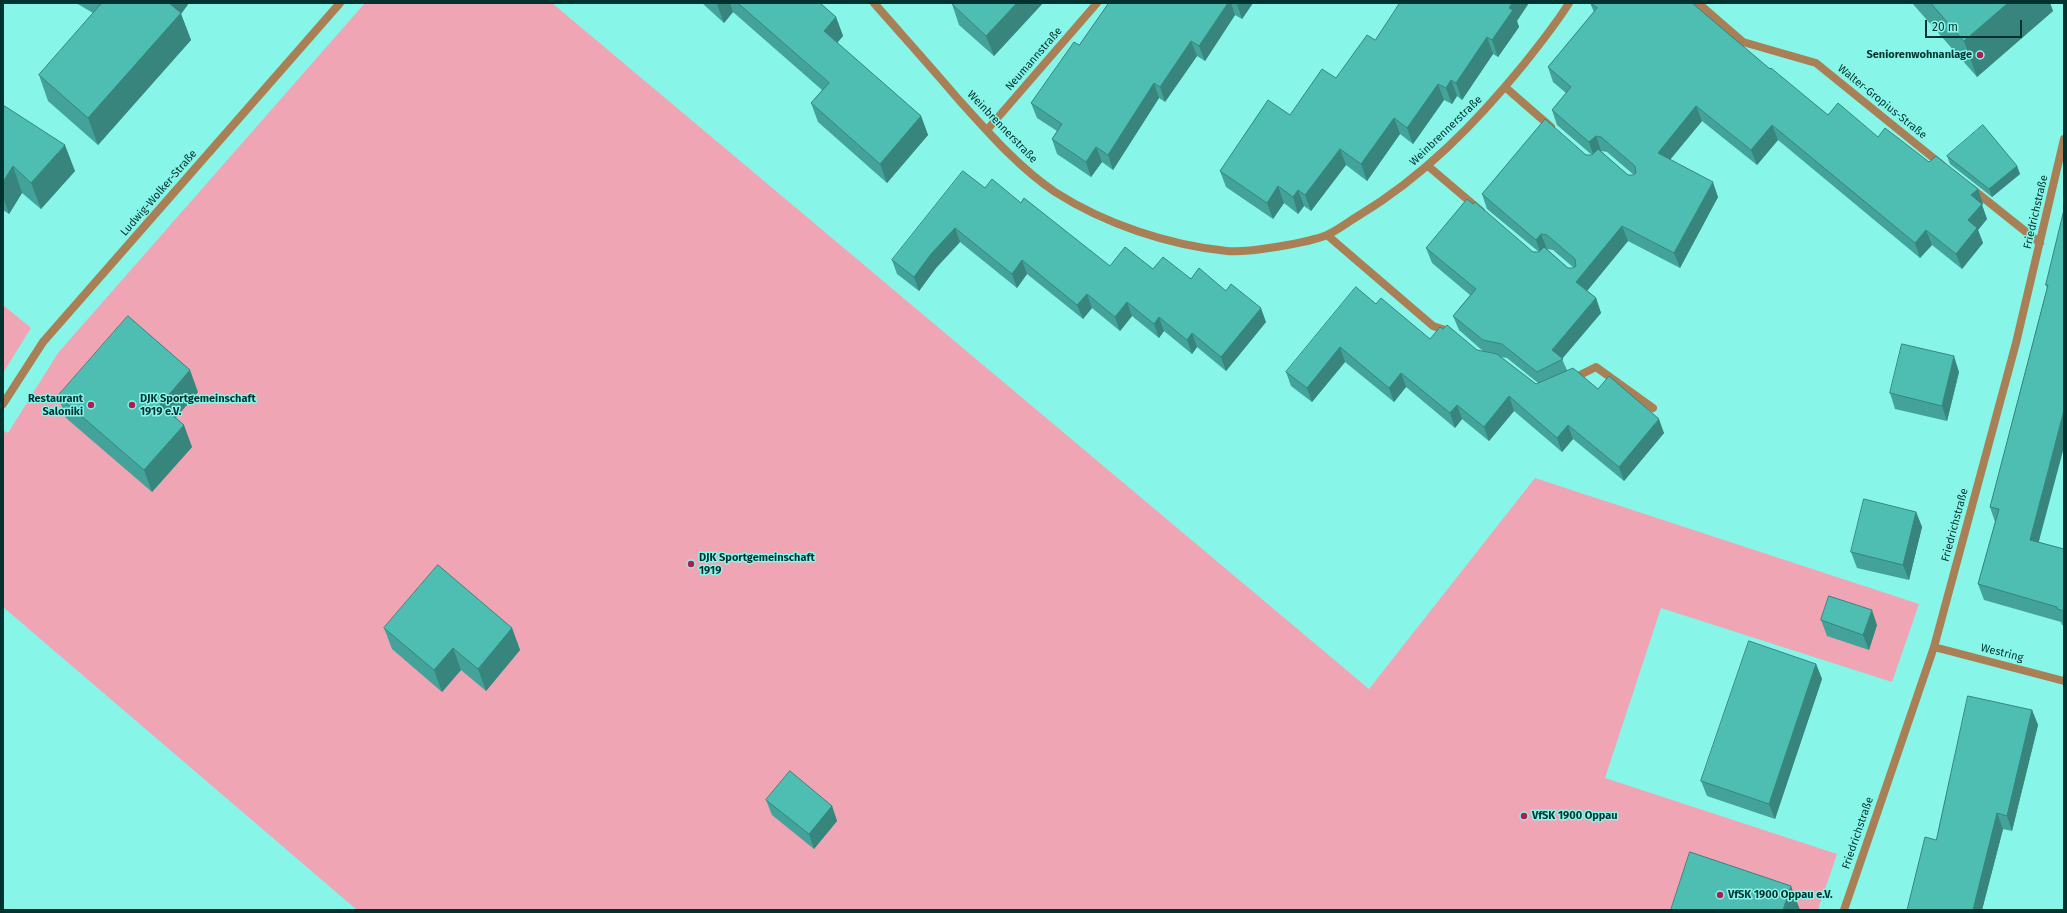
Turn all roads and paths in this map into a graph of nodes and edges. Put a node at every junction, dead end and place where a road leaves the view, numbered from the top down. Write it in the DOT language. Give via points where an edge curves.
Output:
graph roads {
  1 [pos="340,3"];
  2 [pos="874,3"];
  3 [pos="1097,3"];
  4 [pos="1569,3"];
  5 [pos="1698,3"];
  6 [pos="1505,87"];
  7 [pos="987,130"];
  8 [pos="1559,134"];
  9 [pos="2064,139"];
  10 [pos="1428,166"];
  11 [pos="1948,170"];
  12 [pos="1966,184"];
  13 [pos="1488,217"];
  14 [pos="1327,235"];
  15 [pos="2040,243"];
  16 [pos="1458,336"];
  17 [pos="1562,383"];
  18 [pos="3,404"];
  19 [pos="1653,408"];
  20 [pos="1934,647"];
  21 [pos="2064,681"];
  22 [pos="1844,910"];
  1 -- 18 [label="street, Ludwig-Wolker-Straße" via="43,342"];
  2 -- 7 [label="street, Weinbrennerstraße"];
  3 -- 7 [label="street, Neumannstraße"];
  4 -- 6 [label="street, Weinbrennerstraße"];
  5 -- 11 [label="street, Walter-Gropius-Straße" via="1743,42 1816,63"];
  6 -- 8 [label="street"];
  6 -- 10 [label="street, Weinbrennerstraße"];
  7 -- 14 [label="street, Weinbrennerstraße" via="1019,164 1056,192 1097,214 1180,243 1229,251 1276,246"];
  9 -- 15 [label="street, Friedrichstraße"];
  10 -- 13 [label="street"];
  10 -- 14 [label="street, Weinbrennerstraße" via="1387,199"];
  12 -- 15 [label="street"];
  14 -- 16 [label="street" via="1433,326"];
  15 -- 20 [label="street, Friedrichstraße" via="2014,351"];
  17 -- 19 [label="street" via="1596,367"];
  20 -- 21 [label="street, Westring"];
  20 -- 22 [label="street, Friedrichstraße"];
}
